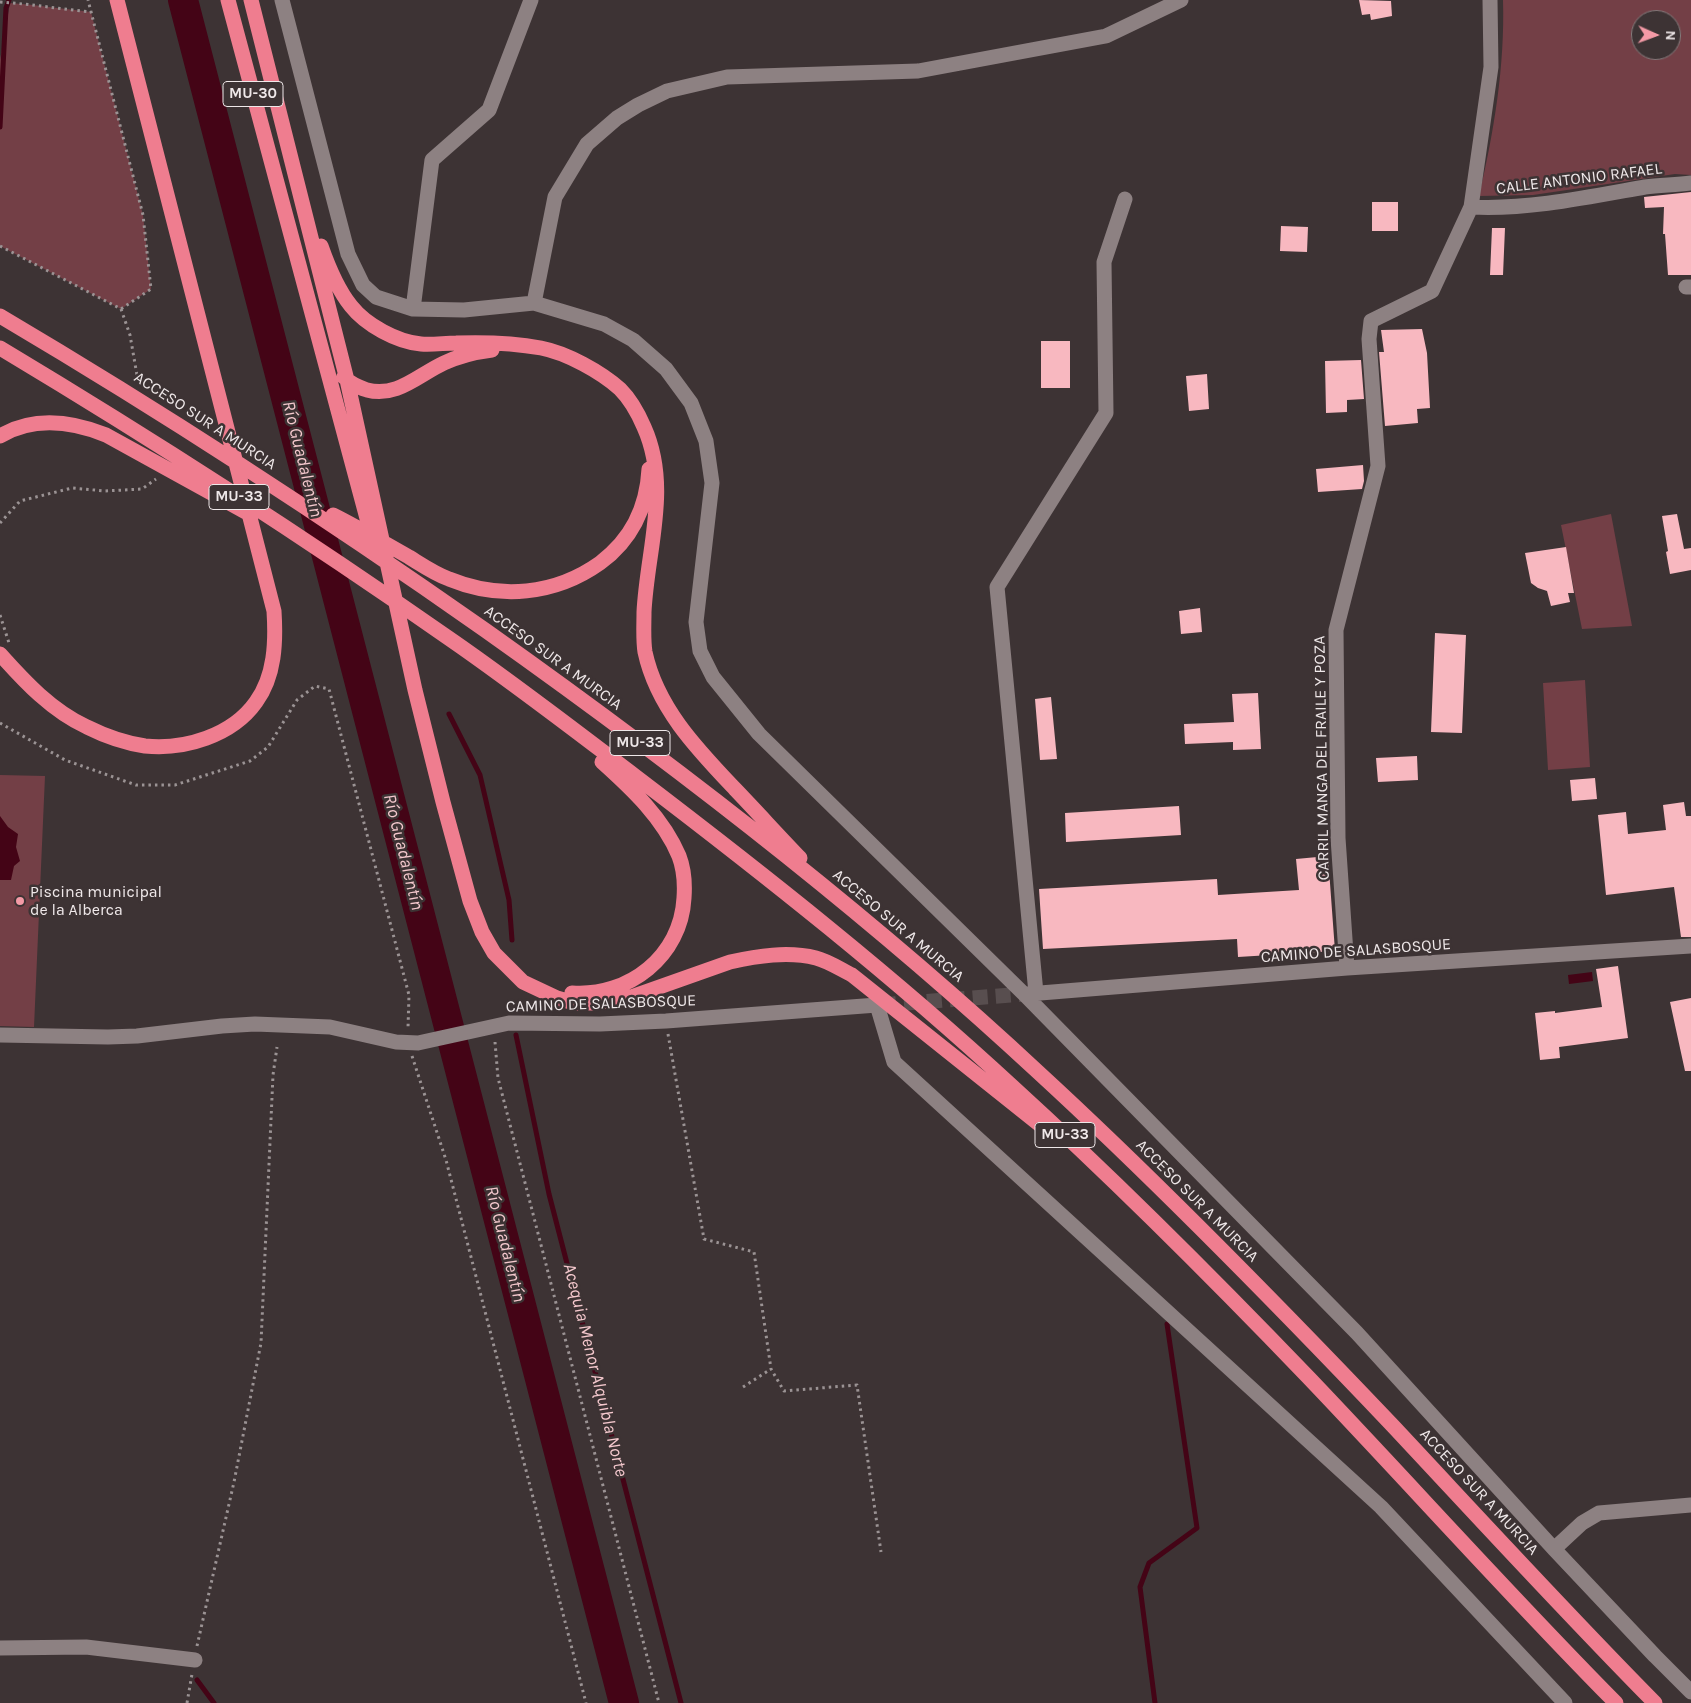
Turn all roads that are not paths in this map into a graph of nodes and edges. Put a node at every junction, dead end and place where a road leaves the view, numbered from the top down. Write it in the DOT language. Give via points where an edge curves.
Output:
graph roads {
  1 [pos="118,0"];
  2 [pos="228,0"];
  3 [pos="251,0"];
  4 [pos="282,0"];
  5 [pos="531,0"];
  6 [pos="1181,0"];
  7 [pos="1490,0"];
  8 [pos="297,182"];
  9 [pos="1691,183"];
  10 [pos="278,188"];
  11 [pos="1125,199"];
  12 [pos="1471,207"];
  13 [pos="534,303"];
  14 [pos="413,310"];
  15 [pos="0,316"];
  16 [pos="518,345"];
  17 [pos="0,348"];
  18 [pos="347,380"];
  19 [pos="647,432"];
  20 [pos="0,436"];
  21 [pos="260,477"];
  22 [pos="351,571"];
  23 [pos="0,654"];
  24 [pos="516,687"];
  25 [pos="415,690"];
  26 [pos="835,894"];
  27 [pos="1691,946"];
  28 [pos="1347,968"];
  29 [pos="523,982"];
  30 [pos="1030,994"];
  31 [pos="0,1035"];
  32 [pos="1127,1195"];
  33 [pos="1691,1505"];
  34 [pos="1554,1549"];
  35 [pos="0,1648"];
  36 [pos="194,1660"];
  37 [pos="1691,1692"];
  38 [pos="1565,1703"];
  39 [pos="1616,1703"];
  40 [pos="1656,1703"];
  1 -- 23 [label="highway" via="271,601 276,632 274,653 265,686 244,716 219,734 165,747 127,742 86,727 44,698"];
  2 -- 10 [label="highway, MU-30"];
  3 -- 8 [label="highway, MU-30"];
  4 -- 14 [label="street" via="348,254 363,285 376,297"];
  5 -- 14 [label="street" via="489,110 432,160"];
  6 -- 13 [label="street" via="1106,36 918,71 727,77 666,91 617,118 587,144 555,197"];
  7 -- 12 [label="street, CARRIL MANGA DEL FRAILE Y POZA" via="1491,67"];
  8 -- 16 [label="highway" via="337,282 352,307 375,327 391,336 420,344"];
  8 -- 18 [label="highway"];
  9 -- 12 [label="street, CALLE ANTONIO RAFAEL" via="1560,201"];
  10 -- 18 [label="highway" via="331,360"];
  10 -- 25 [label="highway"];
  11 -- 30 [label="street" via="1104,262 1106,413 997,587"];
  12 -- 28 [label="street, CARRIL MANGA DEL FRAILE Y POZA" via="1432,291 1371,321 1378,466 1336,630 1338,838"];
  13 -- 14 [label="street" via="464,310"];
  13 -- 30 [label="street" via="604,324 633,340 666,369 691,403 706,441 712,483 696,622 700,651 713,676 760,734"];
  15 -- 21 [label="highway, ACCESO SUR A MURCIA / MU-33" via="115,384"];
  16 -- 18 [label="highway" via="462,356 392,391 359,388"];
  16 -- 19 [label="highway" via="543,348 590,368 620,390 636,410"];
  17 -- 22 [label="highway, MU-33" via="126,424"];
  18 -- 25 [label="highway"];
  19 -- 21 [label="highway" via="649,479 638,520 629,534 607,558 591,569 554,586 531,592 488,591 447,579 359,528"];
  19 -- 26 [label="highway" via="656,468 658,497 645,599 645,651 651,673 679,726"];
  20 -- 22 [label="highway" via="36,423 87,427"];
  21 -- 26 [label="highway, ACCESO SUR A MURCIA / MU-33" via="363,545 589,704"];
  22 -- 24 [label="highway, MU-33"];
  24 -- 29 [label="highway" via="643,801 680,858 685,889 684,907 672,941 653,966 640,976 610,989 580,993"];
  24 -- 32 [label="highway, MU-33" via="748,862 878,969 1015,1088"];
  25 -- 29 [label="highway" via="470,901 494,953"];
  26 -- 40 [label="highway, ACCESO SUR A MURCIA / MU-33" via="1026,1060 1158,1187 1332,1362 1602,1650"];
  27 -- 28 [label="street, CAMINO DE SALASBOSQUE"];
  28 -- 30 [label="street, CAMINO DE SALASBOSQUE"];
  29 -- 32 [label="highway" via="557,998 594,1003 631,997 730,962 783,955 817,958 852,975"];
  30 -- 34 [label="street" via="1357,1333"];
  31 -- 38 [label="street, CAMINO DE SALASBOSQUE" via="137,1036 255,1024 330,1027 413,1043 491,1026 521,1023 666,1021 877,1005 894,1062 1381,1507"];
  32 -- 39 [label="highway, MU-33" via="1312,1381"];
  33 -- 34 [label="street" via="1599,1514 1582,1523"];
  34 -- 37 [label="street"];
  35 -- 36 [label="street" via="86,1648"];
}
